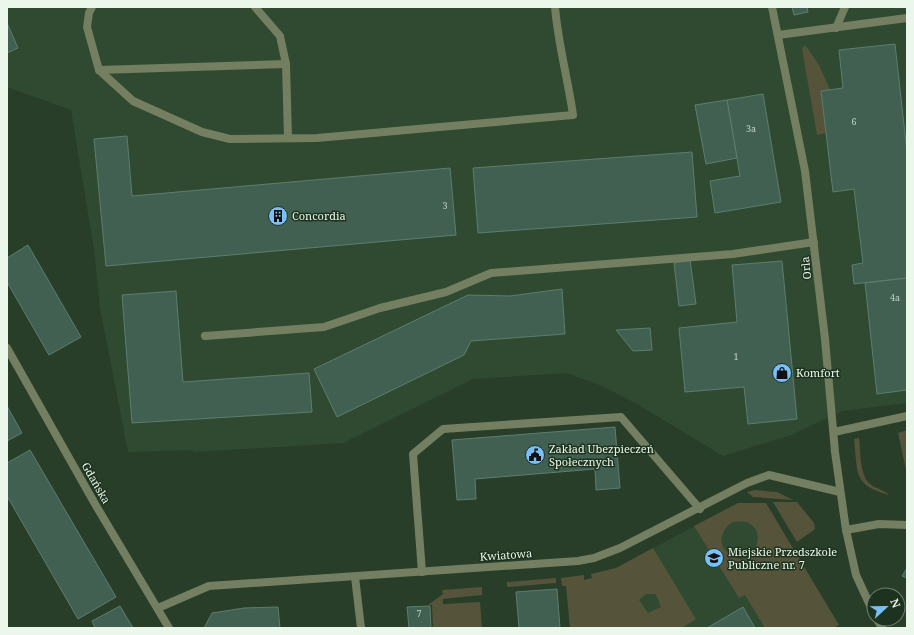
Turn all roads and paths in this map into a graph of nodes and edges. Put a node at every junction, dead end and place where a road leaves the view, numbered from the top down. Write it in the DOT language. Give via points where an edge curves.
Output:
graph roads {
  1 [pos="92,7"];
  2 [pos="255,7"];
  3 [pos="555,7"];
  4 [pos="772,7"];
  5 [pos="845,7"];
  6 [pos="907,18"];
  7 [pos="836,28"];
  8 [pos="778,35"];
  9 [pos="286,64"];
  10 [pos="99,70"];
  11 [pos="288,138"];
  12 [pos="814,242"];
  13 [pos="205,336"];
  14 [pos="7,348"];
  15 [pos="907,416"];
  16 [pos="834,432"];
  17 [pos="840,492"];
  18 [pos="700,509"];
  19 [pos="907,526"];
  20 [pos="846,530"];
  21 [pos="422,572"];
  22 [pos="355,577"];
  23 [pos="866,597"];
  24 [pos="158,608"];
  25 [pos="169,628"];
  26 [pos="361,628"];
  1 -- 10 [label="street" via="87,27"];
  2 -- 9 [label="street" via="280,36"];
  3 -- 11 [label="street" via="558,38 573,115"];
  4 -- 8 [label="street, Orla"];
  5 -- 7 [label="street"];
  6 -- 7 [label="street"];
  7 -- 8 [label="street"];
  8 -- 12 [label="street, Orla" via="806,171"];
  9 -- 10 [label="street"];
  9 -- 11 [label="street"];
  10 -- 11 [label="street" via="133,101 202,132 230,139"];
  12 -- 13 [label="street" via="733,254 491,273 446,292 380,308 324,327"];
  12 -- 16 [label="street, Orla"];
  14 -- 24 [label="street, Gdańska" via="95,504"];
  15 -- 16 [label="street"];
  16 -- 17 [label="street, Orla"];
  17 -- 18 [label="street, Kwiatowa" via="770,475 747,483"];
  17 -- 20 [label="street, Orla"];
  18 -- 21 [label="street, Kwiatowa" via="594,558"];
  18 -- 21 [label="street" via="621,417 444,429 413,454"];
  19 -- 20 [label="street" via="879,524"];
  20 -- 23 [label="street, Orla" via="856,575"];
  21 -- 22 [label="street, Kwiatowa"];
  22 -- 24 [label="street, Kwiatowa" via="209,586"];
  22 -- 26 [label="street"];
  24 -- 25 [label="street, Gdańska"];
}
